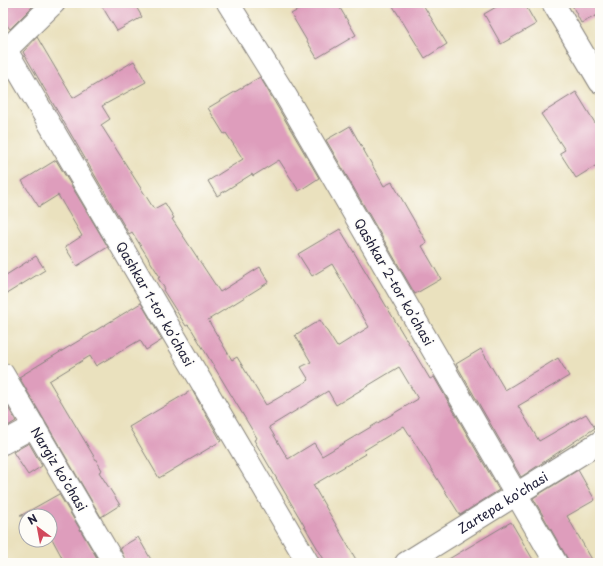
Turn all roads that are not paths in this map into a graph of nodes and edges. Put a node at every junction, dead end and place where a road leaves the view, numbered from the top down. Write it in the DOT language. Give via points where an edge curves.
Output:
graph roads {
  1 [pos="54,3"];
  2 [pos="228,3"];
  3 [pos="553,3"];
  4 [pos="4,48"];
  5 [pos="600,82"];
  6 [pos="3,374"];
  7 [pos="34,426"];
  8 [pos="600,442"];
  9 [pos="3,443"];
  10 [pos="516,494"];
  11 [pos="114,563"];
  12 [pos="308,563"];
  13 [pos="406,563"];
  14 [pos="556,563"];
  1 -- 4 [label="street"];
  2 -- 10 [label="street, Qashkar 2-tor koʼchasi" via="290,102"];
  3 -- 5 [label="street"];
  4 -- 12 [label="street, Qashkar 1-tor koʼchasi"];
  6 -- 7 [label="street, Nargiz koʻchasi"];
  7 -- 9 [label="street"];
  7 -- 11 [label="street, Nargiz koʻchasi"];
  8 -- 10 [label="street, Zartepa ko'chasi"];
  10 -- 13 [label="street, Zartepa ko'chasi"];
  10 -- 14 [label="street, Qashkar 2-tor koʼchasi"];
}
